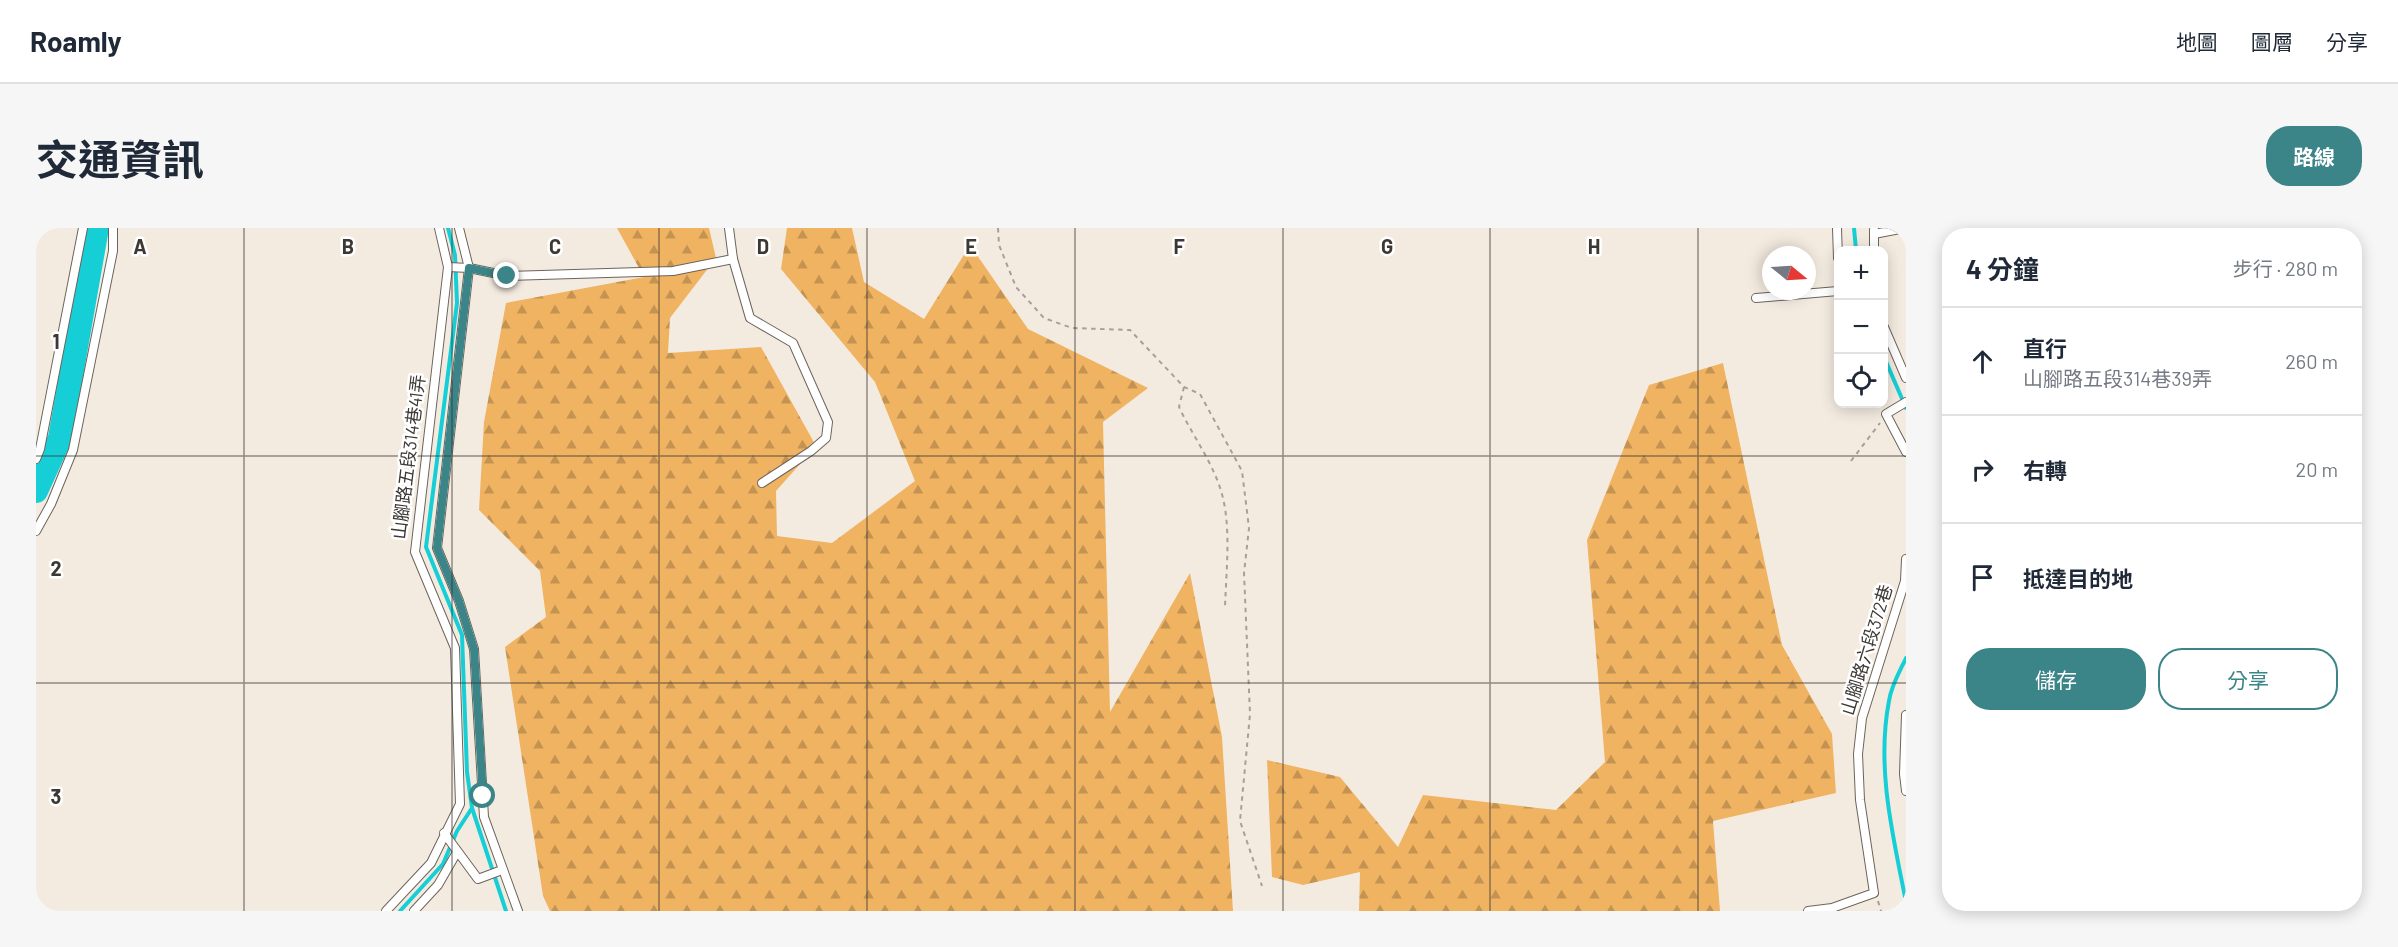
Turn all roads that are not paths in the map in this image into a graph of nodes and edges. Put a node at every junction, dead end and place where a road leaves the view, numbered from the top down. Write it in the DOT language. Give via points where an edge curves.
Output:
graph roads {
  1 [pos="82,228"];
  2 [pos="113,228"];
  3 [pos="439,228"];
  4 [pos="459,228"];
  5 [pos="729,228"];
  6 [pos="1837,228"];
  7 [pos="1905,228"];
  8 [pos="1874,231"];
  9 [pos="1838,246"];
  10 [pos="733,258"];
  11 [pos="448,267"];
  12 [pos="469,268"];
  13 [pos="1834,291"];
  14 [pos="1756,298"];
  15 [pos="1888,336"];
  16 [pos="1906,378"];
  17 [pos="1906,402"];
  18 [pos="1906,452"];
  19 [pos="36,459"];
  20 [pos="762,483"];
  21 [pos="36,531"];
  22 [pos="1906,559"];
  23 [pos="1906,714"];
  24 [pos="1906,791"];
  25 [pos="444,833"];
  26 [pos="457,852"];
  27 [pos="502,870"];
  28 [pos="386,911"];
  29 [pos="414,911"];
  30 [pos="518,911"];
  31 [pos="1808,911"];
  1 -- 19 [label="lane"];
  2 -- 21 [label="lane" via="113,251 73,450"];
  3 -- 11 [label="lane, 山腳路五段314巷41弄"];
  4 -- 12 [label="lane"];
  5 -- 10 [label="lane"];
  6 -- 9 [label="lane"];
  7 -- 8 [label="lane"];
  10 -- 12 [label="lane" via="673,271 507,276"];
  10 -- 20 [label="lane" via="750,318 793,343 828,422 826,438 812,451"];
  11 -- 12 [label="lane"];
  11 -- 25 [label="lane, 山腳路五段314巷41弄" via="415,552 455,648 460,804"];
  12 -- 27 [label="lane" via="437,548 474,649 484,817"];
  13 -- 14 [label="lane"];
  15 -- 16 [label="lane"];
  17 -- 18 [label="lane" via="1886,414"];
  22 -- 31 [label="lane, 山腳路六段372巷" via="1905,581 1863,718 1858,754 1860,800 1874,893 1832,908"];
  23 -- 24 [label="lane"];
  25 -- 26 [label="lane"];
  25 -- 28 [label="lane, 山腳路五段314巷41弄" via="431,863"];
  26 -- 27 [label="lane" via="477,879"];
  26 -- 29 [label="lane" via="438,885"];
  27 -- 30 [label="lane"];
}
